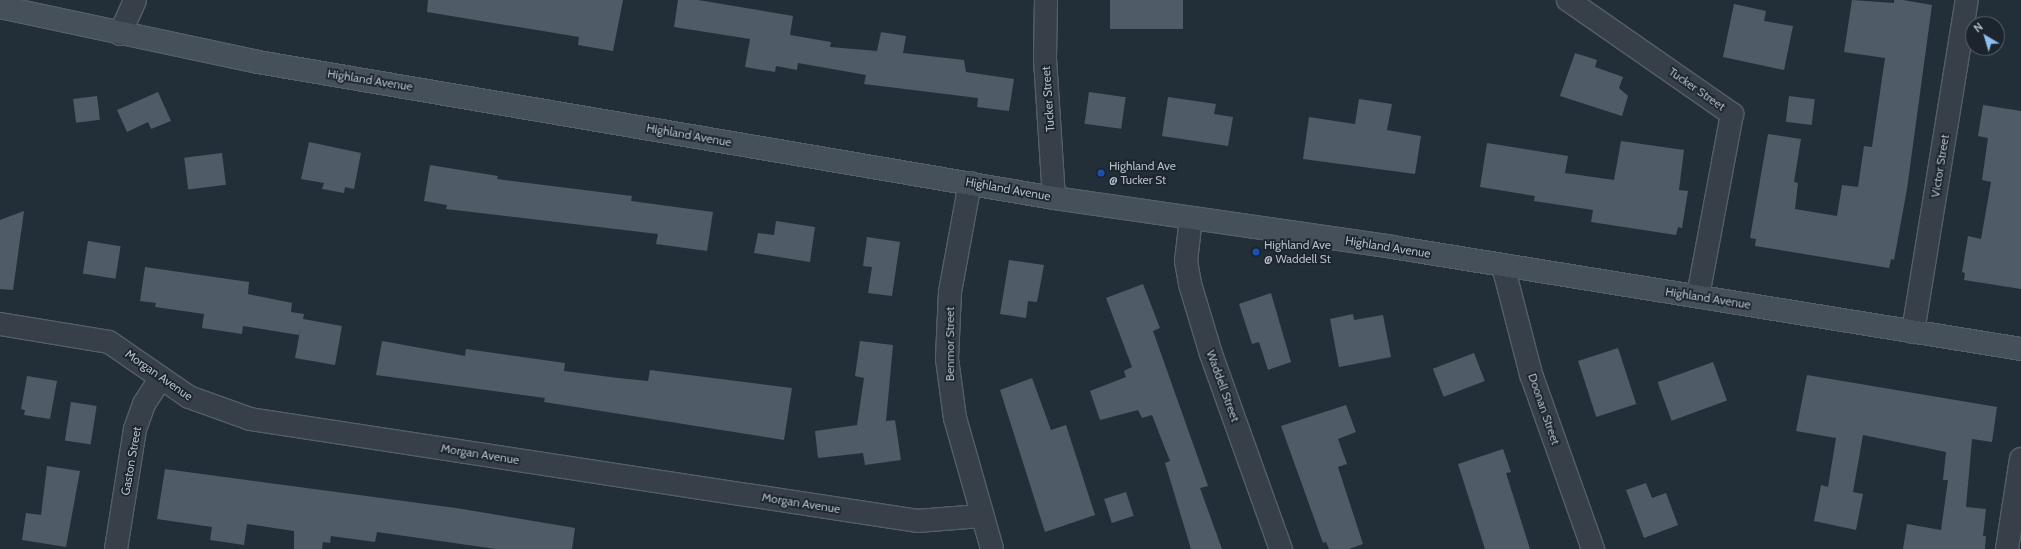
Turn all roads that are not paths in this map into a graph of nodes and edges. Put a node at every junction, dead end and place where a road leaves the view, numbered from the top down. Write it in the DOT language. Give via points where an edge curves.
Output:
graph roads {
  1 [pos="135,0"];
  2 [pos="1046,0"];
  3 [pos="1568,0"];
  4 [pos="1967,0"];
  5 [pos="0,7"];
  6 [pos="120,34"];
  7 [pos="970,182"];
  8 [pos="1054,198"];
  9 [pos="1192,218"];
  10 [pos="1503,266"];
  11 [pos="1698,296"];
  12 [pos="0,324"];
  13 [pos="1913,332"];
  14 [pos="2021,349"];
  15 [pos="160,379"];
  16 [pos="2021,459"];
  17 [pos="981,516"];
  18 [pos="116,549"];
  19 [pos="992,549"];
  20 [pos="1281,549"];
  21 [pos="1593,549"];
  22 [pos="2007,549"];
  1 -- 6 [label="street"];
  2 -- 8 [label="street, Tucker Street" via="1045,59"];
  3 -- 11 [label="street, Tucker Street" via="1732,114 1721,186"];
  4 -- 13 [label="street, Victor Street"];
  5 -- 6 [label="main road, Highland Avenue"];
  6 -- 7 [label="main road, Highland Avenue" via="258,62"];
  7 -- 8 [label="main road, Highland Avenue"];
  7 -- 17 [label="street, Benmor Street" via="950,292 947,359 955,418"];
  8 -- 9 [label="main road, Highland Avenue"];
  9 -- 10 [label="main road, Highland Avenue"];
  9 -- 20 [label="street, Waddell Street" via="1186,261 1190,284 1211,354"];
  10 -- 11 [label="main road, Highland Avenue"];
  10 -- 21 [label="street, Doonan Street" via="1531,374"];
  11 -- 13 [label="main road, Highland Avenue"];
  12 -- 15 [label="street, Morgan Avenue" via="100,339 130,354"];
  13 -- 14 [label="main road, Highland Avenue"];
  15 -- 17 [label="street, Morgan Avenue" via="203,404 250,419 917,521"];
  15 -- 18 [label="street, Gaston Street" via="146,400 136,429"];
  16 -- 22 [label="street"];
  17 -- 19 [label="street, Benmor Street"];
}
